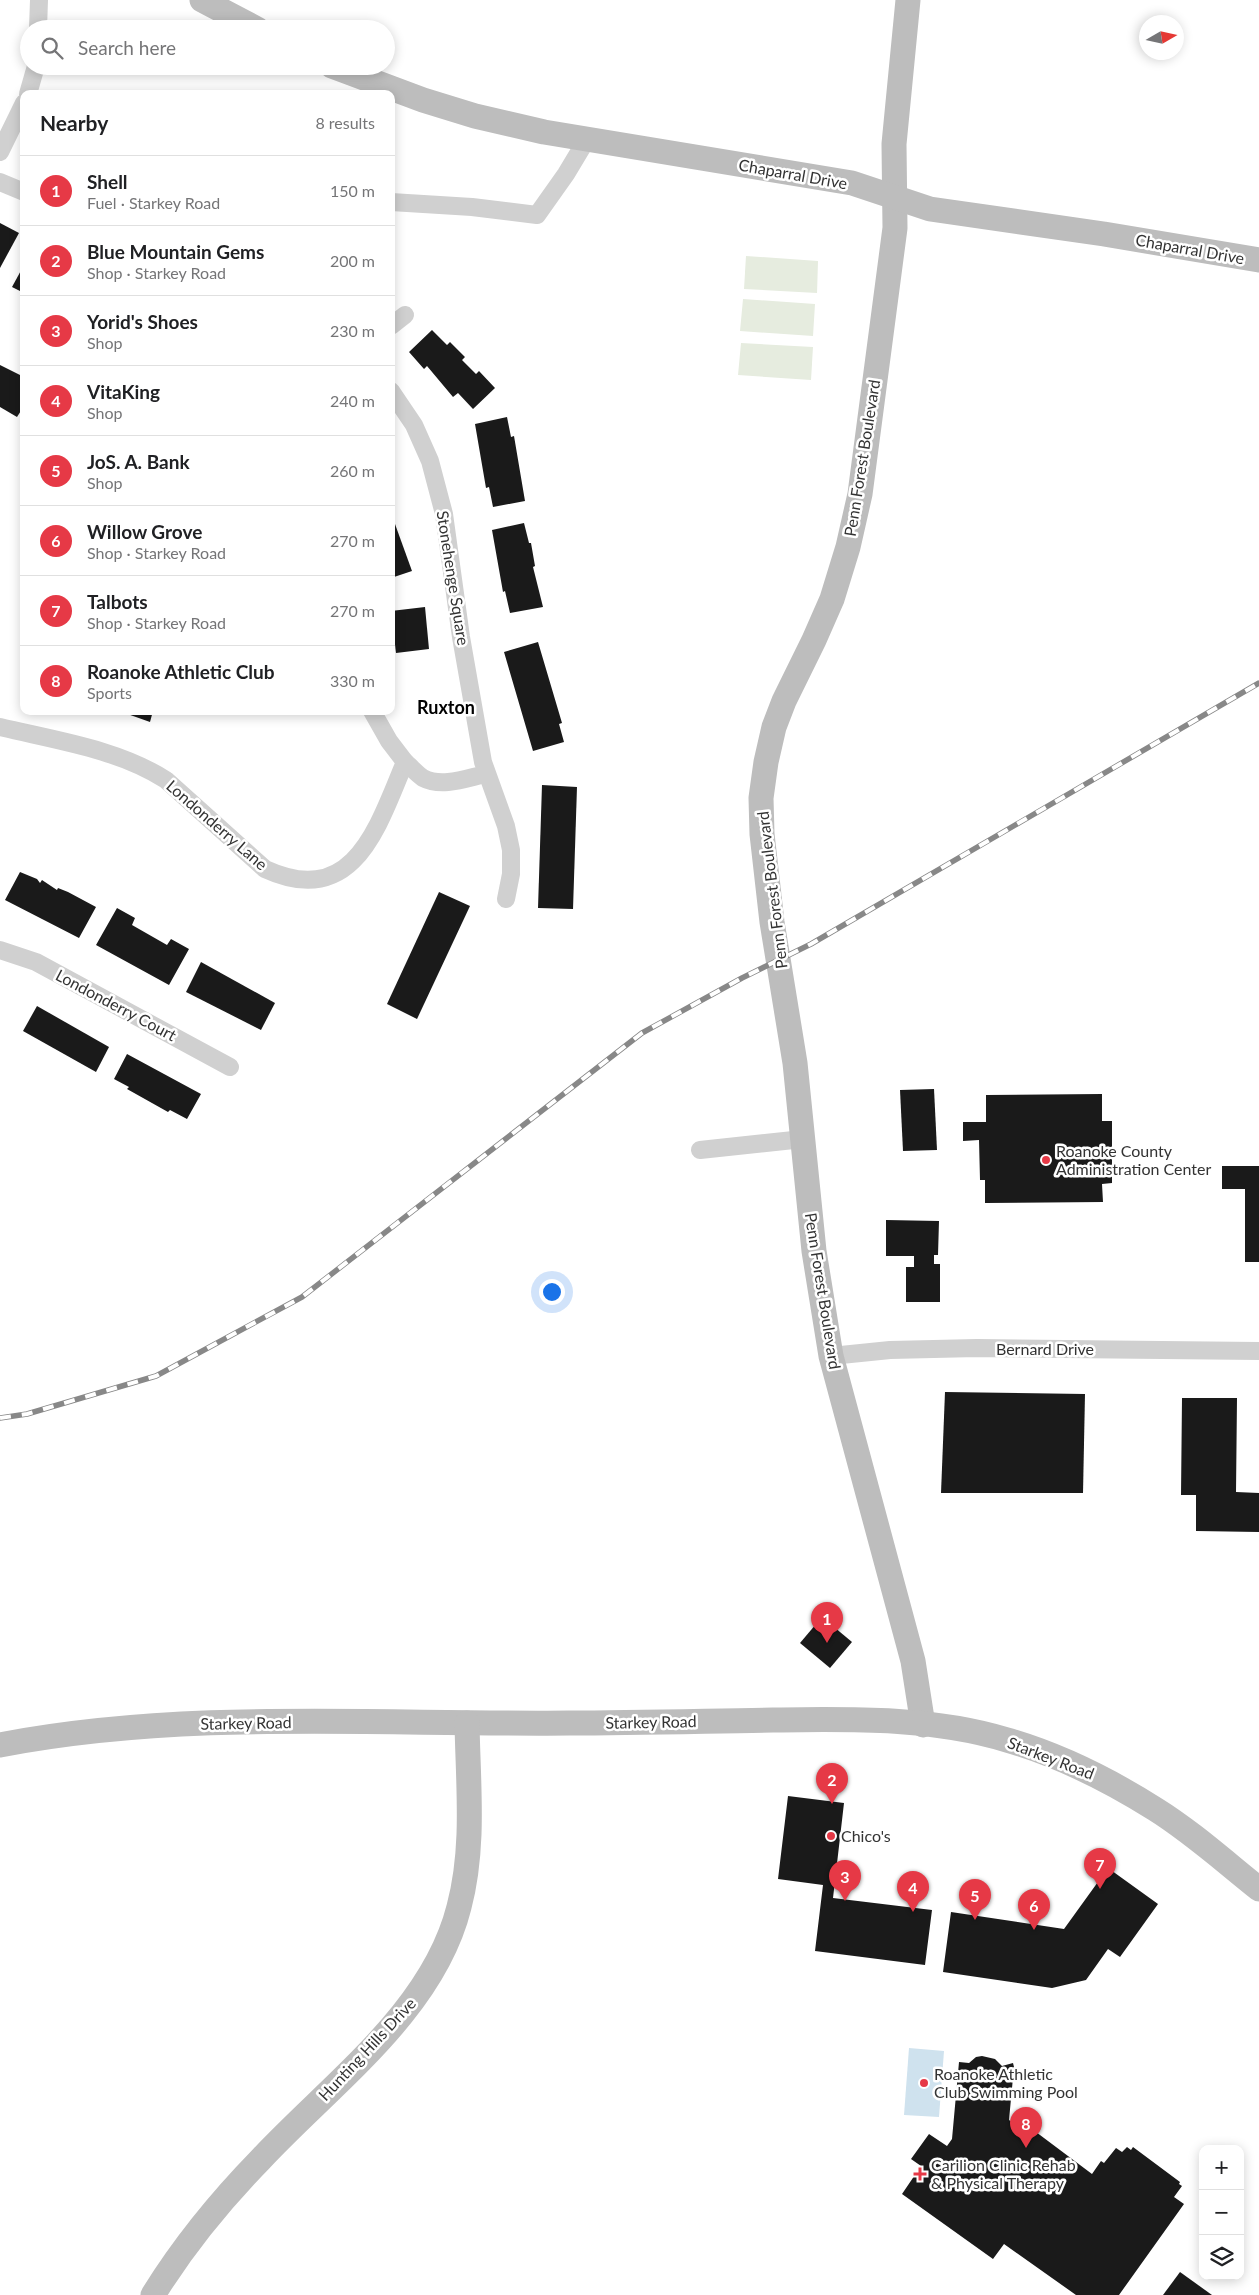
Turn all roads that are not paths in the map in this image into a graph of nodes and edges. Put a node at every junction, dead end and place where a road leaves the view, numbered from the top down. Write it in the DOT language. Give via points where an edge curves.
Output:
graph roads {
  1 [pos="39,0"];
  2 [pos="202,0"];
  3 [pos="908,0"];
  4 [pos="38,20"];
  5 [pos="240,20"];
  6 [pos="33,75"];
  7 [pos="353,75"];
  8 [pos="29,90"];
  9 [pos="395,90"];
  10 [pos="395,90"];
  11 [pos="20,111"];
  12 [pos="587,139"];
  13 [pos="0,152"];
  14 [pos="0,182"];
  15 [pos="20,190"];
  16 [pos="894,197"];
  17 [pos="395,202"];
  18 [pos="1259,260"];
  19 [pos="405,315"];
  20 [pos="395,323"];
  21 [pos="395,397"];
  22 [pos="374,715"];
  23 [pos="0,726"];
  24 [pos="405,762"];
  25 [pos="486,774"];
  26 [pos="506,898"];
  27 [pos="0,950"];
  28 [pos="230,1067"];
  29 [pos="802,1139"];
  30 [pos="700,1150"];
  31 [pos="1259,1351"];
  32 [pos="831,1356"];
  33 [pos="467,1723"];
  34 [pos="923,1725"];
  35 [pos="0,1745"];
  36 [pos="1259,1889"];
  37 [pos="153,2295"];
  1 -- 4 [label="street"];
  2 -- 5 [label="street"];
  3 -- 16 [label="street, Penn Forest Boulevard" via="894,144"];
  6 -- 8 [label="street"];
  7 -- 9 [label="street, Chaparral Drive"];
  10 -- 12 [label="street, Chaparral Drive" via="466,113"];
  11 -- 13 [label="street"];
  12 -- 16 [label="street, Chaparral Drive" via="852,184"];
  12 -- 17 [label="street" via="537,215"];
  14 -- 15 [label="street"];
  16 -- 18 [label="street, Chaparral Drive" via="930,209"];
  16 -- 29 [label="street, Penn Forest Boulevard" via="894,228 860,494 832,599 774,728 761,798 772,922 794,1054"];
  19 -- 20 [label="street"];
  21 -- 25 [label="street, Stonehenge Square" via="414,425 430,461 444,514 461,637"];
  22 -- 24 [label="street"];
  23 -- 24 [label="street, Londonderry Lane" via="123,758 148,768 166,780 265,869 284,878 301,880 323,877 356,859 379,825"];
  24 -- 25 [label="street" via="422,778 435,782"];
  25 -- 26 [label="street, Stonehenge Square" via="506,826 511,850"];
  27 -- 28 [label="street, Londonderry Court" via="36,962"];
  29 -- 30 [label="street"];
  29 -- 32 [label="street, Penn Forest Boulevard" via="814,1251"];
  31 -- 32 [label="street, Bernard Drive" via="977,1348 890,1350"];
  32 -- 34 [label="street, Penn Forest Boulevard" via="913,1661"];
  33 -- 34 [label="street, Starkey Road" via="850,1720"];
  33 -- 35 [label="street, Starkey Road" via="200,1723 115,1729"];
  33 -- 37 [label="street, Hunting Hills Drive" via="469,1845 466,1881 447,1943 430,1976 374,2046 203,2222"];
  34 -- 36 [label="street, Starkey Road" via="962,1728 1009,1740 1107,1780 1158,1810"];
}
